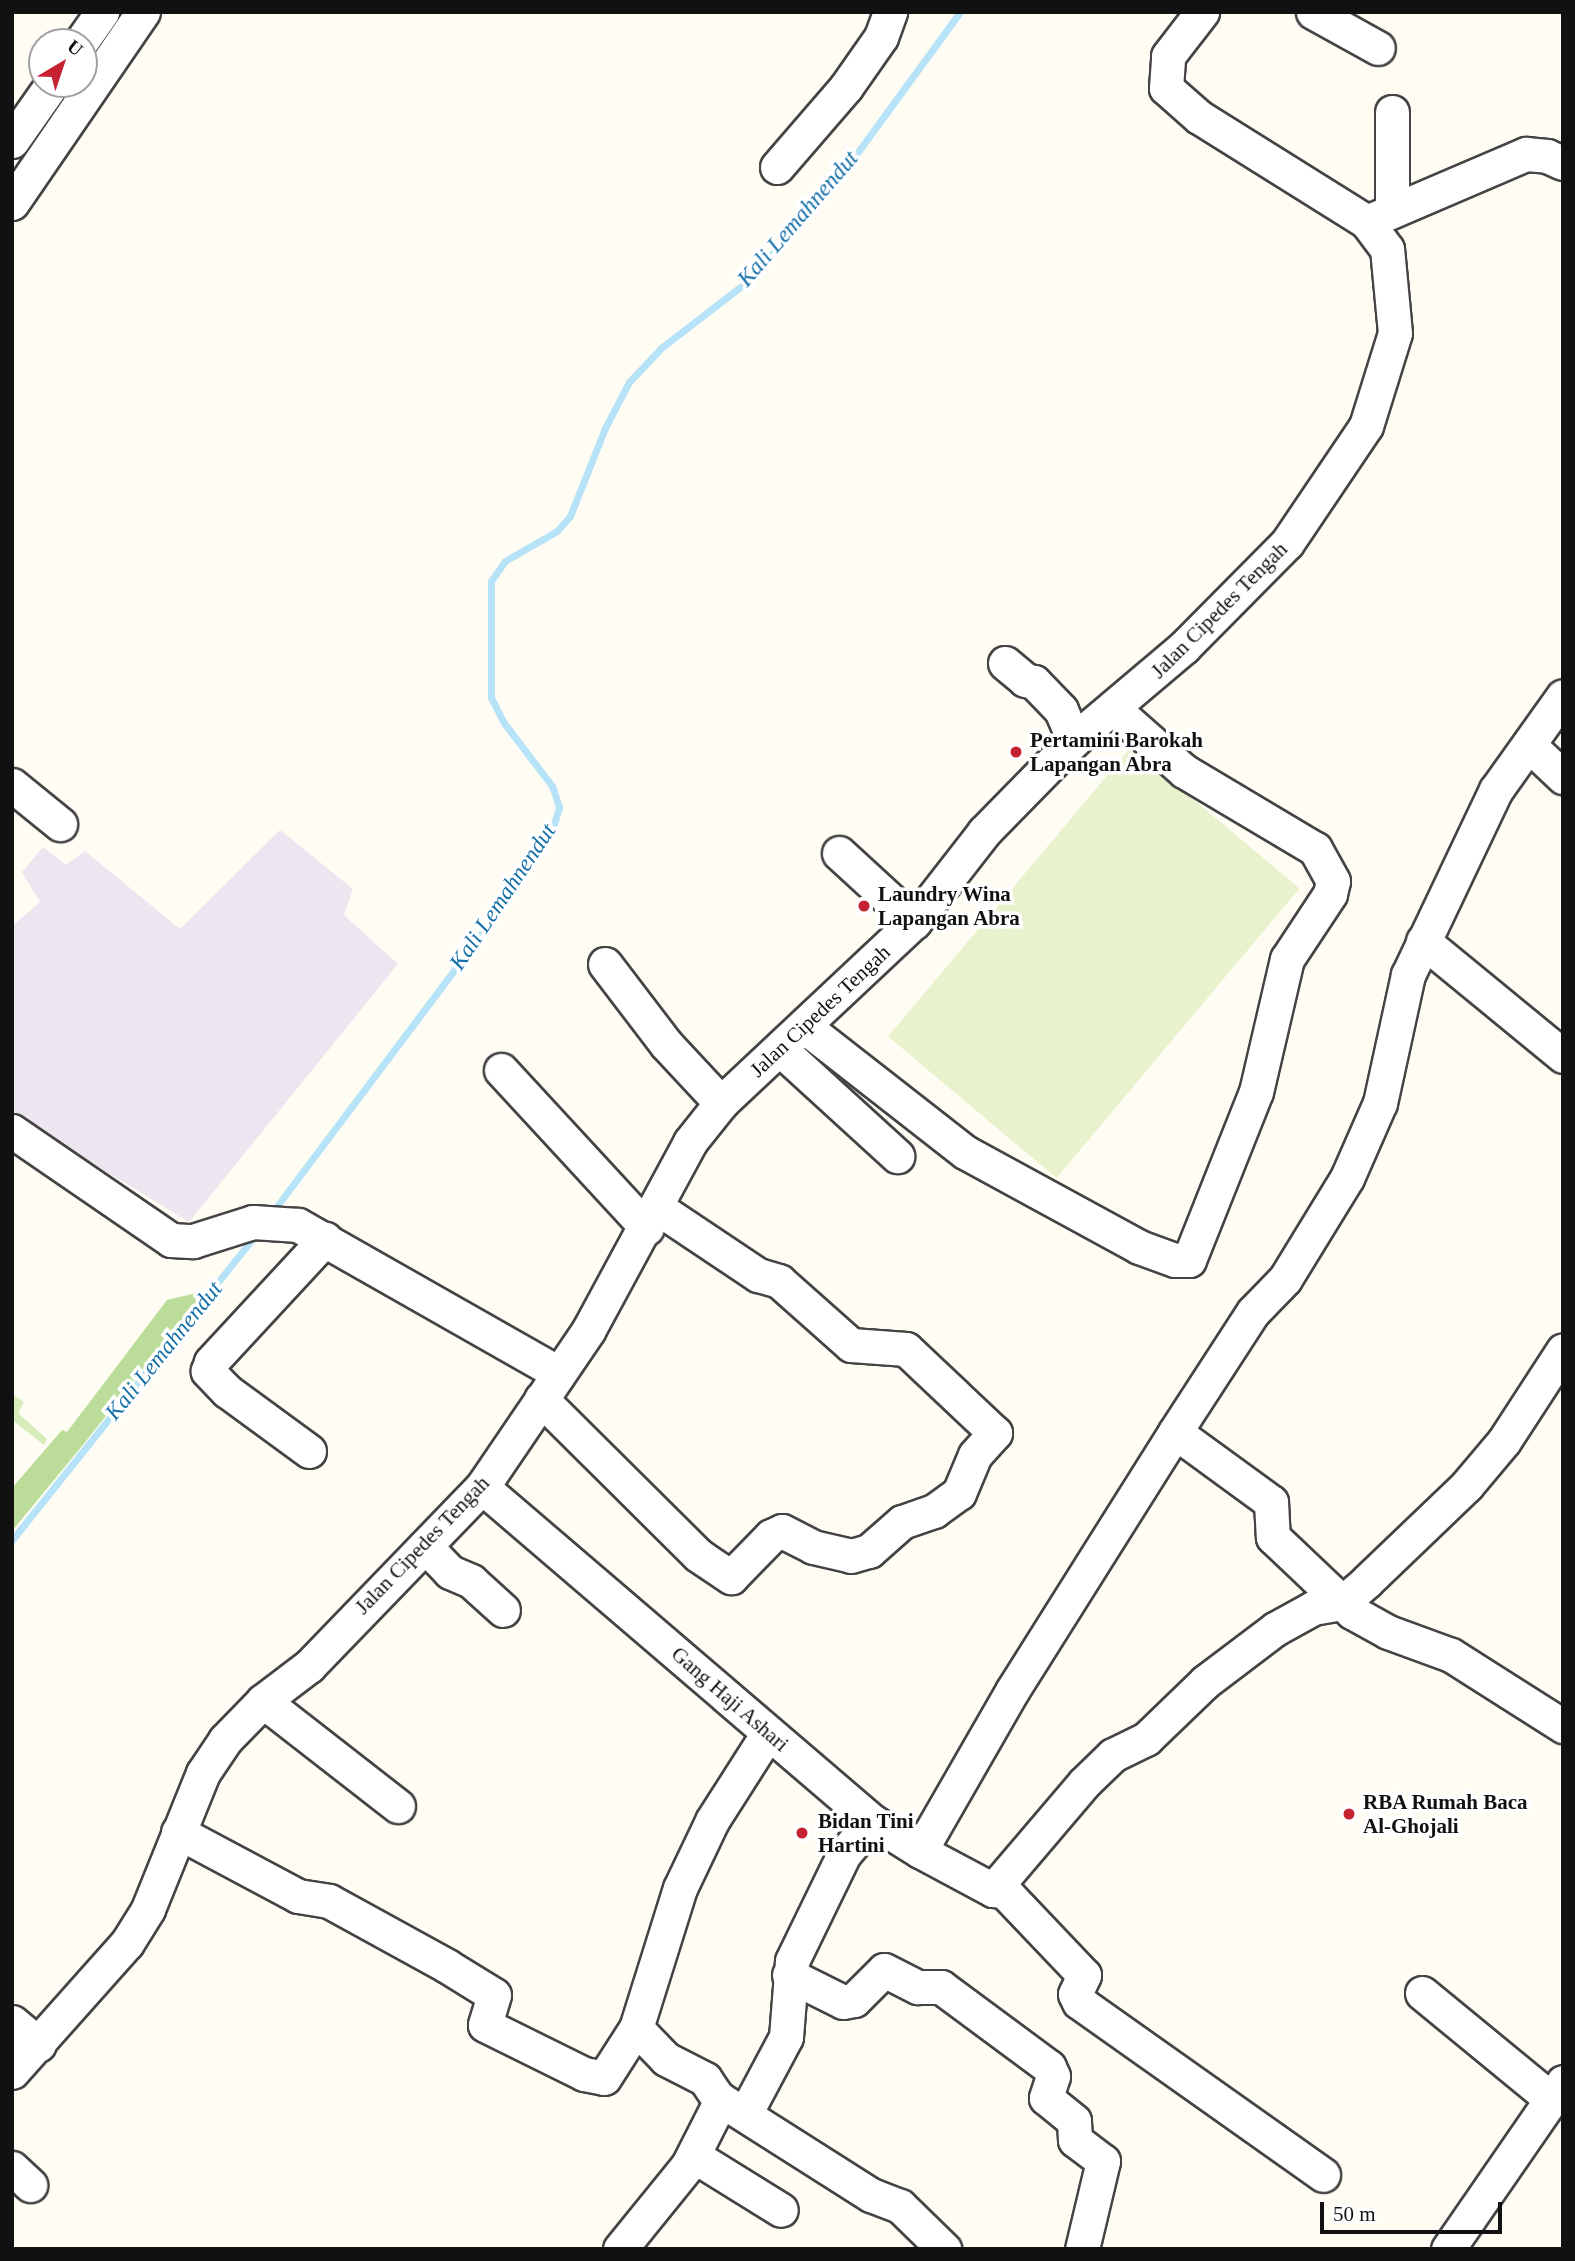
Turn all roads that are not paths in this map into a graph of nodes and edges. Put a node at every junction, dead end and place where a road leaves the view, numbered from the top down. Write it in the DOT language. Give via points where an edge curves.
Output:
graph roads {
  1 [pos="102,12"];
  2 [pos="143,12"];
  3 [pos="890,12"];
  4 [pos="1202,12"];
  5 [pos="1313,12"];
  6 [pos="91,28"];
  7 [pos="1377,48"];
  8 [pos="42,98"];
  9 [pos="1392,112"];
  10 [pos="12,141"];
  11 [pos="1563,163"];
  12 [pos="777,167"];
  13 [pos="12,203"];
  14 [pos="1379,217"];
  15 [pos="1005,663"];
  16 [pos="1563,696"];
  17 [pos="1114,709"];
  18 [pos="1074,740"];
  19 [pos="1529,746"];
  20 [pos="1563,777"];
  21 [pos="12,785"];
  22 [pos="60,824"];
  23 [pos="839,853"];
  24 [pos="914,922"];
  25 [pos="1423,941"];
  26 [pos="605,964"];
  27 [pos="805,1027"];
  28 [pos="780,1049"];
  29 [pos="1563,1056"];
  30 [pos="501,1070"];
  31 [pos="721,1103"];
  32 [pos="12,1131"];
  33 [pos="897,1156"];
  34 [pos="652,1218"];
  35 [pos="311,1232"];
  36 [pos="1563,1350"];
  37 [pos="550,1386"];
  38 [pos="1175,1432"];
  39 [pos="309,1451"];
  40 [pos="482,1487"];
  41 [pos="425,1546"];
  42 [pos="1342,1603"];
  43 [pos="503,1610"];
  44 [pos="263,1701"];
  45 [pos="1563,1726"];
  46 [pos="768,1733"];
  47 [pos="398,1806"];
  48 [pos="872,1821"];
  49 [pos="178,1832"];
  50 [pos="919,1852"];
  51 [pos="993,1890"];
  52 [pos="789,1975"];
  53 [pos="1422,1993"];
  54 [pos="12,2022"];
  55 [pos="636,2028"];
  56 [pos="39,2045"];
  57 [pos="12,2072"];
  58 [pos="1558,2092"];
  59 [pos="733,2107"];
  60 [pos="694,2156"];
  61 [pos="1323,2175"];
  62 [pos="781,2210"];
  63 [pos="626,2247"];
  64 [pos="944,2249"];
  65 [pos="1082,2249"];
  66 [pos="1448,2249"];
  1 -- 6 [label="street"];
  2 -- 13 [label="street"];
  3 -- 12 [label="street" via="881,37 846,87"];
  4 -- 14 [label="street, Jalan Cipedes Tengah" via="1168,55 1166,88 1199,117"];
  5 -- 7 [label="street"];
  8 -- 10 [label="street"];
  9 -- 14 [label="street"];
  11 -- 14 [label="street" via="1548,156 1526,155"];
  14 -- 17 [label="street, Jalan Cipedes Tengah" via="1387,249 1395,333 1366,426 1287,543 1184,647"];
  15 -- 18 [label="street" via="1034,682 1061,710"];
  16 -- 19 [label="street"];
  17 -- 18 [label="street, Jalan Cipedes Tengah"];
  17 -- 27 [label="street" via="1184,772 1315,849 1333,881 1330,894 1287,959 1256,1092 1189,1259 1175,1260 1139,1247 965,1152"];
  18 -- 24 [label="street, Jalan Cipedes Tengah" via="984,832"];
  19 -- 20 [label="street"];
  19 -- 25 [label="street" via="1496,790"];
  21 -- 22 [label="street"];
  23 -- 24 [label="street"];
  24 -- 27 [label="street, Jalan Cipedes Tengah"];
  25 -- 29 [label="street"];
  25 -- 38 [label="street" via="1408,975 1380,1103 1347,1178 1285,1279 1253,1312"];
  26 -- 31 [label="street" via="666,1044"];
  27 -- 28 [label="street, Jalan Cipedes Tengah"];
  28 -- 31 [label="street, Jalan Cipedes Tengah"];
  28 -- 33 [label="street"];
  30 -- 34 [label="street"];
  31 -- 34 [label="street, Jalan Cipedes Tengah" via="690,1142"];
  32 -- 35 [label="street" via="171,1240 193,1241 253,1222"];
  34 -- 37 [label="street, Jalan Cipedes Tengah"];
  34 -- 37 [label="street" via="758,1275 779,1281 851,1345 906,1349 995,1433 975,1454 959,1493 934,1511 902,1522 869,1551 851,1556 813,1546 782,1531 771,1536 731,1577 698,1555"];
  35 -- 37 [label="street"];
  35 -- 39 [label="street" via="208,1371 227,1391"];
  36 -- 42 [label="street" via="1504,1441 1467,1485"];
  37 -- 40 [label="street, Jalan Cipedes Tengah"];
  38 -- 42 [label="street" via="1270,1502 1273,1537"];
  38 -- 50 [label="street" via="1012,1691"];
  40 -- 41 [label="street, Jalan Cipedes Tengah"];
  40 -- 46 [label="street, Gang Haji Ashari"];
  41 -- 43 [label="street" via="450,1572 471,1581"];
  41 -- 44 [label="street, Jalan Cipedes Tengah" via="309,1666"];
  42 -- 45 [label="street" via="1388,1632 1451,1655"];
  42 -- 51 [label="street" via="1313,1608 1275,1629 1205,1682 1146,1739 1108,1760"];
  44 -- 47 [label="street"];
  44 -- 49 [label="street, Jalan Cipedes Tengah" via="225,1740 203,1773"];
  46 -- 48 [label="street, Gang Haji Ashari"];
  46 -- 55 [label="street" via="707,1830 680,1888"];
  48 -- 50 [label="street, Gang Haji Ashari"];
  48 -- 52 [label="street" via="844,1854"];
  49 -- 55 [label="street" via="298,1896 330,1901 457,1972 494,1995 485,2025 584,2074 604,2078"];
  49 -- 56 [label="street, Jalan Cipedes Tengah" via="148,1909 127,1943"];
  50 -- 51 [label="street, Gang Haji Ashari"];
  51 -- 61 [label="street, Gang Haji Ashari" via="1004,1891 1084,1975 1075,1994 1079,2002"];
  52 -- 59 [label="street" via="786,2037"];
  52 -- 65 [label="street" via="843,2002 854,2000 884,1970 918,1987 941,1987 1053,2070 1046,2098 1074,2121 1075,2140 1103,2161"];
  53 -- 58 [label="street"];
  54 -- 56 [label="street"];
  55 -- 59 [label="street" via="666,2059 705,2078"];
  56 -- 57 [label="street, Jalan Cipedes Tengah"];
  58 -- 66 [label="street"];
  59 -- 60 [label="street"];
  59 -- 64 [label="street" via="871,2194 893,2201"];
  60 -- 62 [label="street"];
  60 -- 63 [label="street"];
}
